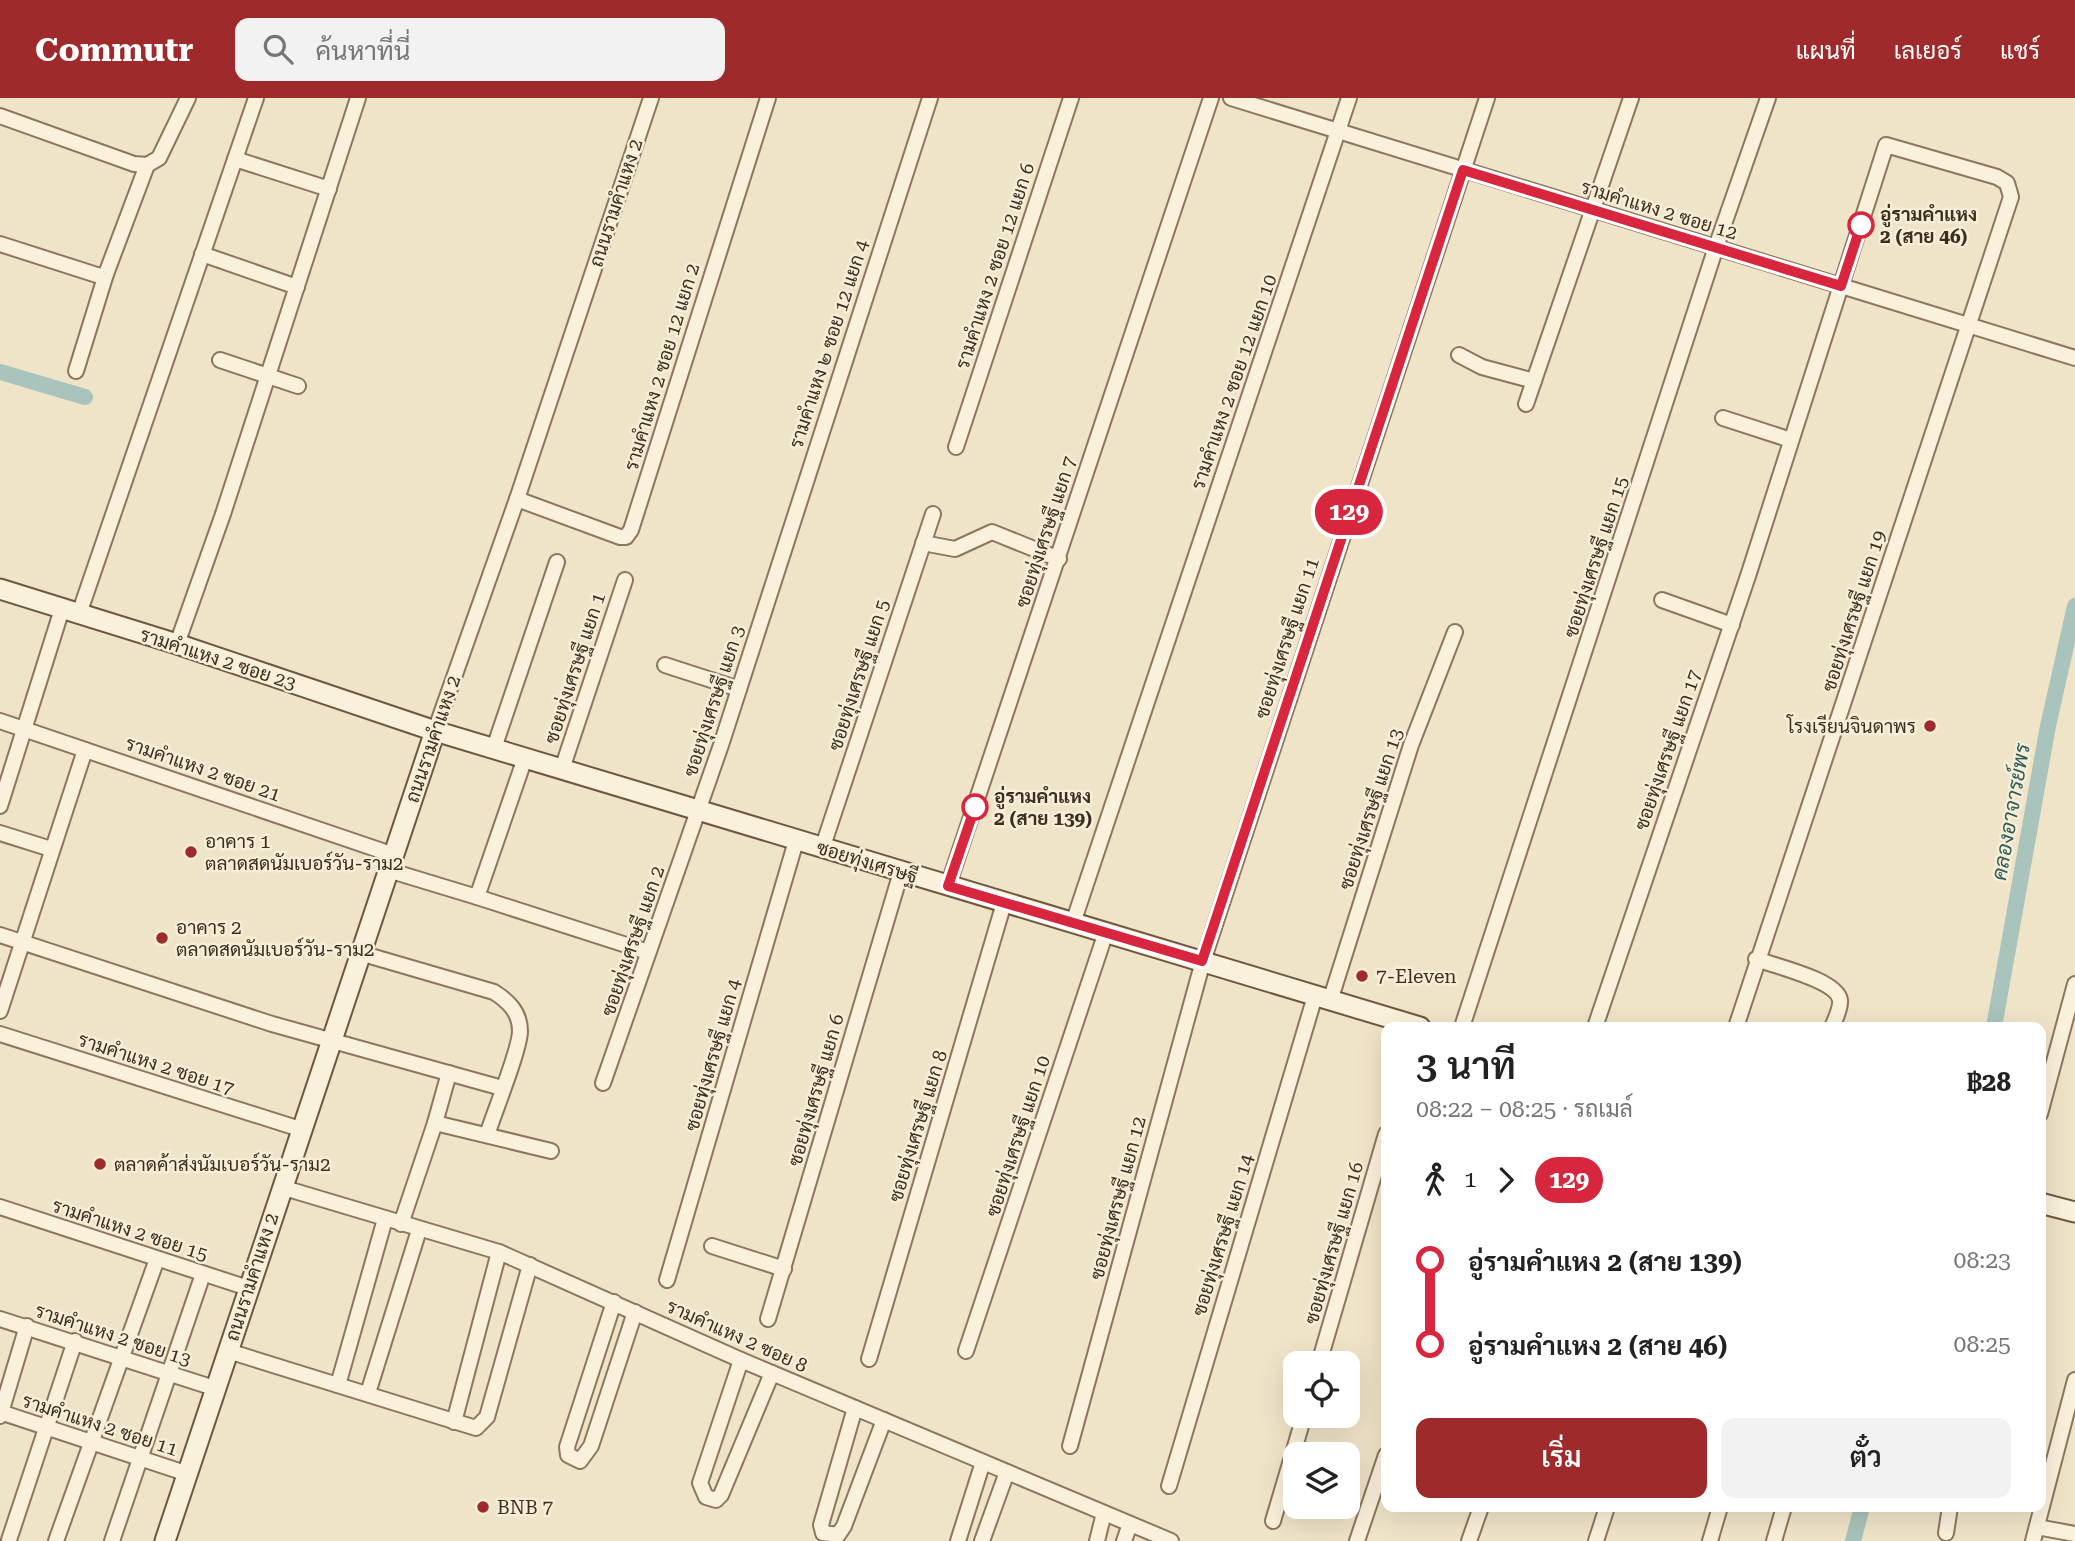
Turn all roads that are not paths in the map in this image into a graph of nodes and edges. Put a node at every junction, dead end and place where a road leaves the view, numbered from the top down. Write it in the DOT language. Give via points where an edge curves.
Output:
graph roads {
  1 [pos="188,98"];
  2 [pos="256,98"];
  3 [pos="358,98"];
  4 [pos="651,98"];
  5 [pos="768,98"];
  6 [pos="930,98"];
  7 [pos="1071,98"];
  8 [pos="1211,98"];
  9 [pos="1231,98"];
  10 [pos="1349,98"];
  11 [pos="1487,98"];
  12 [pos="1631,98"];
  13 [pos="1768,98"];
  14 [pos="0,116"];
  15 [pos="1339,132"];
  16 [pos="235,159"];
  17 [pos="147,165"];
  18 [pos="1463,170"];
  19 [pos="329,189"];
  20 [pos="1594,210"];
  21 [pos="0,244"];
  22 [pos="1716,247"];
  23 [pos="202,254"];
  24 [pos="106,274"];
  25 [pos="1841,286"];
  26 [pos="297,287"];
  27 [pos="1968,326"];
  28 [pos="1459,355"];
  29 [pos="2075,358"];
  30 [pos="220,360"];
  31 [pos="76,371"];
  32 [pos="268,376"];
  33 [pos="1534,382"];
  34 [pos="299,386"];
  35 [pos="1526,404"];
  36 [pos="1723,418"];
  37 [pos="1791,440"];
  38 [pos="956,447"];
  39 [pos="517,499"];
  40 [pos="933,514"];
  41 [pos="923,543"];
  42 [pos="1059,559"];
  43 [pos="557,562"];
  44 [pos="625,580"];
  45 [pos="0,589"];
  46 [pos="1662,600"];
  47 [pos="766,602"];
  48 [pos="71,611"];
  49 [pos="1732,625"];
  50 [pos="1455,632"];
  51 [pos="177,644"];
  52 [pos="664,665"];
  53 [pos="738,689"];
  54 [pos="0,721"];
  55 [pos="25,729"];
  56 [pos="435,732"];
  57 [pos="494,748"];
  58 [pos="85,750"];
  59 [pos="525,758"];
  60 [pos="562,769"];
  61 [pos="0,806"];
  62 [pos="699,812"];
  63 [pos="0,833"];
  64 [pos="796,841"];
  65 [pos="51,849"];
  66 [pos="822,849"];
  67 [pos="391,862"];
  68 [pos="901,872"];
  69 [pos="948,886"];
  70 [pos="477,897"];
  71 [pos="1004,903"];
  72 [pos="1073,923"];
  73 [pos="1106,932"];
  74 [pos="0,934"];
  75 [pos="22,942"];
  76 [pos="648,952"];
  77 [pos="360,953"];
  78 [pos="1756,959"];
  79 [pos="1202,961"];
  80 [pos="2075,984"];
  81 [pos="1322,998"];
  82 [pos="0,1011"];
  83 [pos="1401,1022"];
  84 [pos="1464,1022"];
  85 [pos="1597,1022"];
  86 [pos="1737,1022"];
  87 [pos="1834,1022"];
  88 [pos="0,1034"];
  89 [pos="331,1038"];
  90 [pos="449,1073"];
  91 [pos="603,1083"];
  92 [pos="502,1088"];
  93 [pos="2046,1092"];
  94 [pos="435,1123"];
  95 [pos="300,1129"];
  96 [pos="487,1135"];
  97 [pos="551,1151"];
  98 [pos="1381,1151"];
  99 [pos="281,1188"];
  100 [pos="2046,1205"];
  101 [pos="0,1207"];
  102 [pos="2075,1212"];
  103 [pos="385,1219"];
  104 [pos="401,1224"];
  105 [pos="419,1230"];
  106 [pos="712,1246"];
  107 [pos="499,1252"];
  108 [pos="157,1259"];
  109 [pos="530,1265"];
  110 [pos="784,1269"];
  111 [pos="203,1274"];
  112 [pos="667,1280"];
  113 [pos="248,1288"];
  114 [pos="614,1302"];
  115 [pos="635,1312"];
  116 [pos="0,1319"];
  117 [pos="768,1319"];
  118 [pos="27,1326"];
  119 [pos="75,1341"];
  120 [pos="228,1351"];
  121 [pos="967,1351"];
  122 [pos="1323,1351"];
  123 [pos="121,1357"];
  124 [pos="869,1359"];
  125 [pos="741,1360"];
  126 [pos="168,1373"];
  127 [pos="772,1373"];
  128 [pos="2075,1380"];
  129 [pos="338,1385"];
  130 [pos="214,1388"];
  131 [pos="368,1393"];
  132 [pos="855,1408"];
  133 [pos="0,1413"];
  134 [pos="884,1420"];
  135 [pos="454,1422"];
  136 [pos="2069,1424"];
  137 [pos="47,1428"];
  138 [pos="1300,1428"];
  139 [pos="90,1442"];
  140 [pos="1070,1446"];
  141 [pos="139,1458"];
  142 [pos="983,1462"];
  143 [pos="1381,1470"];
  144 [pos="1007,1472"];
  145 [pos="188,1474"];
  146 [pos="1169,1486"];
  147 [pos="2046,1498"];
  148 [pos="1479,1512"];
  149 [pos="1605,1512"];
  150 [pos="1719,1512"];
  151 [pos="1783,1512"];
  152 [pos="1949,1512"];
  153 [pos="2042,1512"];
  154 [pos="1104,1513"];
  155 [pos="1273,1521"];
  156 [pos="1130,1524"];
  157 [pos="1945,1533"];
  158 [pos="2035,1534"];
  159 [pos="2075,1534"];
  160 [pos="0,1538"];
  161 [pos="10,1541"];
  162 [pos="56,1541"];
  163 [pos="112,1541"];
  164 [pos="165,1541"];
  165 [pos="958,1541"];
  166 [pos="982,1541"];
  167 [pos="1097,1541"];
  168 [pos="1124,1541"];
  169 [pos="1171,1541"];
  170 [pos="1357,1541"];
  171 [pos="1469,1541"];
  172 [pos="1596,1541"];
  173 [pos="1710,1541"];
  174 [pos="1774,1541"];
  1 -- 17 [label="street" via="159,158"];
  2 -- 16 [label="street"];
  3 -- 19 [label="street"];
  4 -- 39 [label="street, ถนนรามคำแหง 2"];
  5 -- 39 [label="street, รามคำแหง 2 ซอย 12 แยก 2" via="631,530 620,537"];
  6 -- 47 [label="street, รามคำแหง ๒ ซอย 12 แยก 4"];
  7 -- 38 [label="street, รามคำแหง 2 ซอย 12 แยก 6"];
  8 -- 42 [label="street, ซอยทุ่งเศรษฐี แยก 7"];
  9 -- 15 [label="street, รามคำแหง 2 ซอย 12"];
  10 -- 15 [label="street, รามคำแหง 2 ซอย 12 แยก 10"];
  11 -- 18 [label="street, ซอยทุ่งเศรษฐี แยก 11"];
  12 -- 20 [label="street"];
  13 -- 22 [label="street, ซอยทุ่งเศรษฐี แยก 15"];
  14 -- 17 [label="street"];
  15 -- 18 [label="street, รามคำแหง 2 ซอย 12"];
  15 -- 72 [label="street, รามคำแหง 2 ซอย 12 แยก 10"];
  16 -- 19 [label="street"];
  16 -- 23 [label="street"];
  17 -- 24 [label="street"];
  18 -- 20 [label="street, รามคำแหง 2 ซอย 12"];
  18 -- 79 [label="street, ซอยทุ่งเศรษฐี แยก 11"];
  19 -- 26 [label="street"];
  20 -- 22 [label="street, รามคำแหง 2 ซอย 12"];
  20 -- 33 [label="street"];
  21 -- 24 [label="street" via="100,276"];
  22 -- 25 [label="street, รามคำแหง 2 ซอย 12"];
  22 -- 84 [label="street, ซอยทุ่งเศรษฐี แยก 15"];
  23 -- 26 [label="street"];
  23 -- 48 [label="street"];
  24 -- 31 [label="street"];
  25 -- 27 [label="street, รามคำแหง 2 ซอย 12"];
  25 -- 27 [label="street, ซอยทุ่งเศรษฐี แยก 19" via="1886,145 1997,177 2007,183 2011,197"];
  25 -- 37 [label="street, ซอยทุ่งเศรษฐี แยก 17"];
  26 -- 32 [label="street"];
  27 -- 29 [label="street, รามคำแหง 2 ซอย 12"];
  27 -- 78 [label="street, ซอยทุ่งเศรษฐี แยก 19"];
  28 -- 33 [label="street" via="1482,368"];
  30 -- 32 [label="street"];
  32 -- 34 [label="street"];
  32 -- 51 [label="street"];
  33 -- 35 [label="street"];
  36 -- 37 [label="street"];
  37 -- 49 [label="street, ซอยทุ่งเศรษฐี แยก 17"];
  39 -- 56 [label="street, ถนนรามคำแหง 2"];
  40 -- 41 [label="street, ซอยทุ่งเศรษฐี แยก 5"];
  41 -- 42 [label="street" via="955,549 992,532"];
  41 -- 66 [label="street, ซอยทุ่งเศรษฐี แยก 5"];
  42 -- 69 [label="street, ซอยทุ่งเศรษฐี แยก 7"];
  43 -- 57 [label="street"];
  44 -- 60 [label="street, ซอยทุ่งเศรษฐี แยก 1"];
  45 -- 48 [label="main road, รามคำแหง 2 ซอย 23"];
  46 -- 49 [label="street"];
  47 -- 53 [label="street, ซอยทุ่งเศรษฐี แยก 3"];
  48 -- 51 [label="main road, รามคำแหง 2 ซอย 23"];
  48 -- 55 [label="street"];
  49 -- 85 [label="street, ซอยทุ่งเศรษฐี แยก 17"];
  50 -- 81 [label="street, ซอยทุ่งเศรษฐี แยก 13"];
  51 -- 56 [label="main road, รามคำแหง 2 ซอย 23"];
  52 -- 53 [label="street"];
  53 -- 62 [label="street, ซอยทุ่งเศรษฐี แยก 3"];
  54 -- 55 [label="street, รามคำแหง 2 ซอย 21"];
  55 -- 58 [label="street, รามคำแหง 2 ซอย 21"];
  55 -- 61 [label="street"];
  56 -- 57 [label="main road, ซอยทุ่งเศรษฐี"];
  56 -- 67 [label="main road, ถนนรามคำแหง 2"];
  57 -- 59 [label="main road, ซอยทุ่งเศรษฐี"];
  58 -- 65 [label="street"];
  58 -- 67 [label="street, รามคำแหง 2 ซอย 21"];
  59 -- 60 [label="main road, ซอยทุ่งเศรษฐี"];
  59 -- 70 [label="street"];
  60 -- 62 [label="main road, ซอยทุ่งเศรษฐี"];
  62 -- 64 [label="main road, ซอยทุ่งเศรษฐี"];
  62 -- 76 [label="street, ซอยทุ่งเศรษฐี แยก 2"];
  63 -- 65 [label="street"];
  64 -- 66 [label="main road, ซอยทุ่งเศรษฐี"];
  64 -- 112 [label="street, ซอยทุ่งเศรษฐี แยก 4"];
  65 -- 75 [label="street"];
  66 -- 68 [label="main road, ซอยทุ่งเศรษฐี"];
  67 -- 70 [label="street, รามคำแหง 2 ซอย 21"];
  67 -- 77 [label="main road, ถนนรามคำแหง 2"];
  68 -- 69 [label="main road, ซอยทุ่งเศรษฐี"];
  68 -- 110 [label="street, ซอยทุ่งเศรษฐี แยก 6"];
  69 -- 71 [label="main road, ซอยทุ่งเศรษฐี"];
  70 -- 76 [label="street, รามคำแหง 2 ซอย 21"];
  71 -- 72 [label="main road, ซอยทุ่งเศรษฐี"];
  71 -- 124 [label="street, ซอยทุ่งเศรษฐี แยก 8"];
  72 -- 73 [label="main road, ซอยทุ่งเศรษฐี"];
  73 -- 79 [label="main road, ซอยทุ่งเศรษฐี"];
  73 -- 121 [label="street, ซอยทุ่งเศรษฐี แยก 10"];
  74 -- 75 [label="street"];
  75 -- 82 [label="street"];
  75 -- 89 [label="street" via="272,1024"];
  76 -- 91 [label="street, ซอยทุ่งเศรษฐี แยก 2"];
  77 -- 89 [label="main road, ถนนรามคำแหง 2"];
  77 -- 92 [label="street" via="494,992 507,1000 520,1031"];
  78 -- 86 [label="street, ซอยทุ่งเศรษฐี แยก 19"];
  78 -- 87 [label="street" via="1836,990 1840,1001"];
  79 -- 81 [label="main road, ซอยทุ่งเศรษฐี"];
  79 -- 140 [label="street, ซอยทุ่งเศรษฐี แยก 12"];
  80 -- 93 [label="street"];
  81 -- 83 [label="main road, ซอยทุ่งเศรษฐี"];
  81 -- 146 [label="street, ซอยทุ่งเศรษฐี แยก 14"];
  88 -- 95 [label="street, รามคำแหง 2 ซอย 17"];
  89 -- 90 [label="street"];
  89 -- 95 [label="main road, ถนนรามคำแหง 2"];
  90 -- 92 [label="street"];
  90 -- 94 [label="street"];
  92 -- 96 [label="street"];
  94 -- 96 [label="street"];
  94 -- 104 [label="street"];
  95 -- 99 [label="main road, ถนนรามคำแหง 2"];
  96 -- 97 [label="street"];
  98 -- 122 [label="street, ซอยทุ่งเศรษฐี แยก 16"];
  99 -- 103 [label="street, รามคำแหง 2 ซอย 8"];
  99 -- 113 [label="main road, ถนนรามคำแหง 2"];
  100 -- 102 [label="main road"];
  101 -- 108 [label="street, รามคำแหง 2 ซอย 15"];
  103 -- 104 [label="street, รามคำแหง 2 ซอย 8"];
  103 -- 129 [label="street"];
  104 -- 105 [label="street, รามคำแหง 2 ซอย 8"];
  105 -- 107 [label="street, รามคำแหง 2 ซอย 8"];
  105 -- 131 [label="street"];
  106 -- 110 [label="street"];
  107 -- 109 [label="street, รามคำแหง 2 ซอย 8"];
  107 -- 135 [label="street"];
  108 -- 111 [label="street, รามคำแหง 2 ซอย 15"];
  108 -- 123 [label="street"];
  109 -- 114 [label="street, รามคำแหง 2 ซอย 8"];
  109 -- 135 [label="street" via="487,1418 476,1428"];
  110 -- 117 [label="street, ซอยทุ่งเศรษฐี แยก 6"];
  111 -- 113 [label="street, รามคำแหง 2 ซอย 15"];
  111 -- 126 [label="street"];
  113 -- 120 [label="main road, ถนนรามคำแหง 2"];
  114 -- 115 [label="street, รามคำแหง 2 ซอย 8"];
  114 -- 115 [label="street" via="571,1435 568,1455 573,1459 586,1457 591,1446"];
  115 -- 125 [label="street, รามคำแหง 2 ซอย 8"];
  116 -- 118 [label="street, รามคำแหง 2 ซอย 13"];
  118 -- 119 [label="street, รามคำแหง 2 ซอย 13"];
  118 -- 133 [label="street"];
  119 -- 123 [label="street, รามคำแหง 2 ซอย 13"];
  119 -- 137 [label="street"];
  120 -- 129 [label="street"];
  120 -- 130 [label="main road, ถนนรามคำแหง 2"];
  123 -- 126 [label="street, รามคำแหง 2 ซอย 13"];
  123 -- 139 [label="street"];
  125 -- 127 [label="street, รามคำแหง 2 ซอย 8"];
  125 -- 127 [label="street" via="700,1483 706,1497 716,1500 721,1496"];
  126 -- 130 [label="street, รามคำแหง 2 ซอย 13"];
  126 -- 141 [label="street"];
  127 -- 132 [label="street, รามคำแหง 2 ซอย 8"];
  128 -- 136 [label="street"];
  129 -- 131 [label="street"];
  130 -- 145 [label="main road, ถนนรามคำแหง 2"];
  131 -- 135 [label="street"];
  132 -- 134 [label="street, รามคำแหง 2 ซอย 8"];
  132 -- 134 [label="street" via="821,1525 823,1533 838,1535 844,1526"];
  133 -- 137 [label="street, รามคำแหง 2 ซอย 11"];
  134 -- 142 [label="street, รามคำแหง 2 ซอย 8"];
  136 -- 147 [label="street"];
  137 -- 139 [label="street, รามคำแหง 2 ซอย 11"];
  137 -- 161 [label="street"];
  138 -- 155 [label="street"];
  139 -- 141 [label="street, รามคำแหง 2 ซอย 11"];
  139 -- 162 [label="street"];
  141 -- 145 [label="street, รามคำแหง 2 ซอย 11"];
  141 -- 163 [label="street"];
  142 -- 144 [label="street, รามคำแหง 2 ซอย 8"];
  142 -- 165 [label="street"];
  143 -- 170 [label="street"];
  144 -- 154 [label="street, รามคำแหง 2 ซอย 8"];
  144 -- 166 [label="street"];
  145 -- 164 [label="main road, ถนนรามคำแหง 2"];
  148 -- 171 [label="street"];
  149 -- 172 [label="street"];
  150 -- 173 [label="street"];
  151 -- 174 [label="street"];
  152 -- 157 [label="street"];
  153 -- 158 [label="street"];
  154 -- 156 [label="street, รามคำแหง 2 ซอย 8"];
  154 -- 167 [label="street"];
  156 -- 168 [label="street"];
  156 -- 169 [label="street, รามคำแหง 2 ซอย 8"];
  158 -- 159 [label="street"];
  160 -- 161 [label="street"];
}
